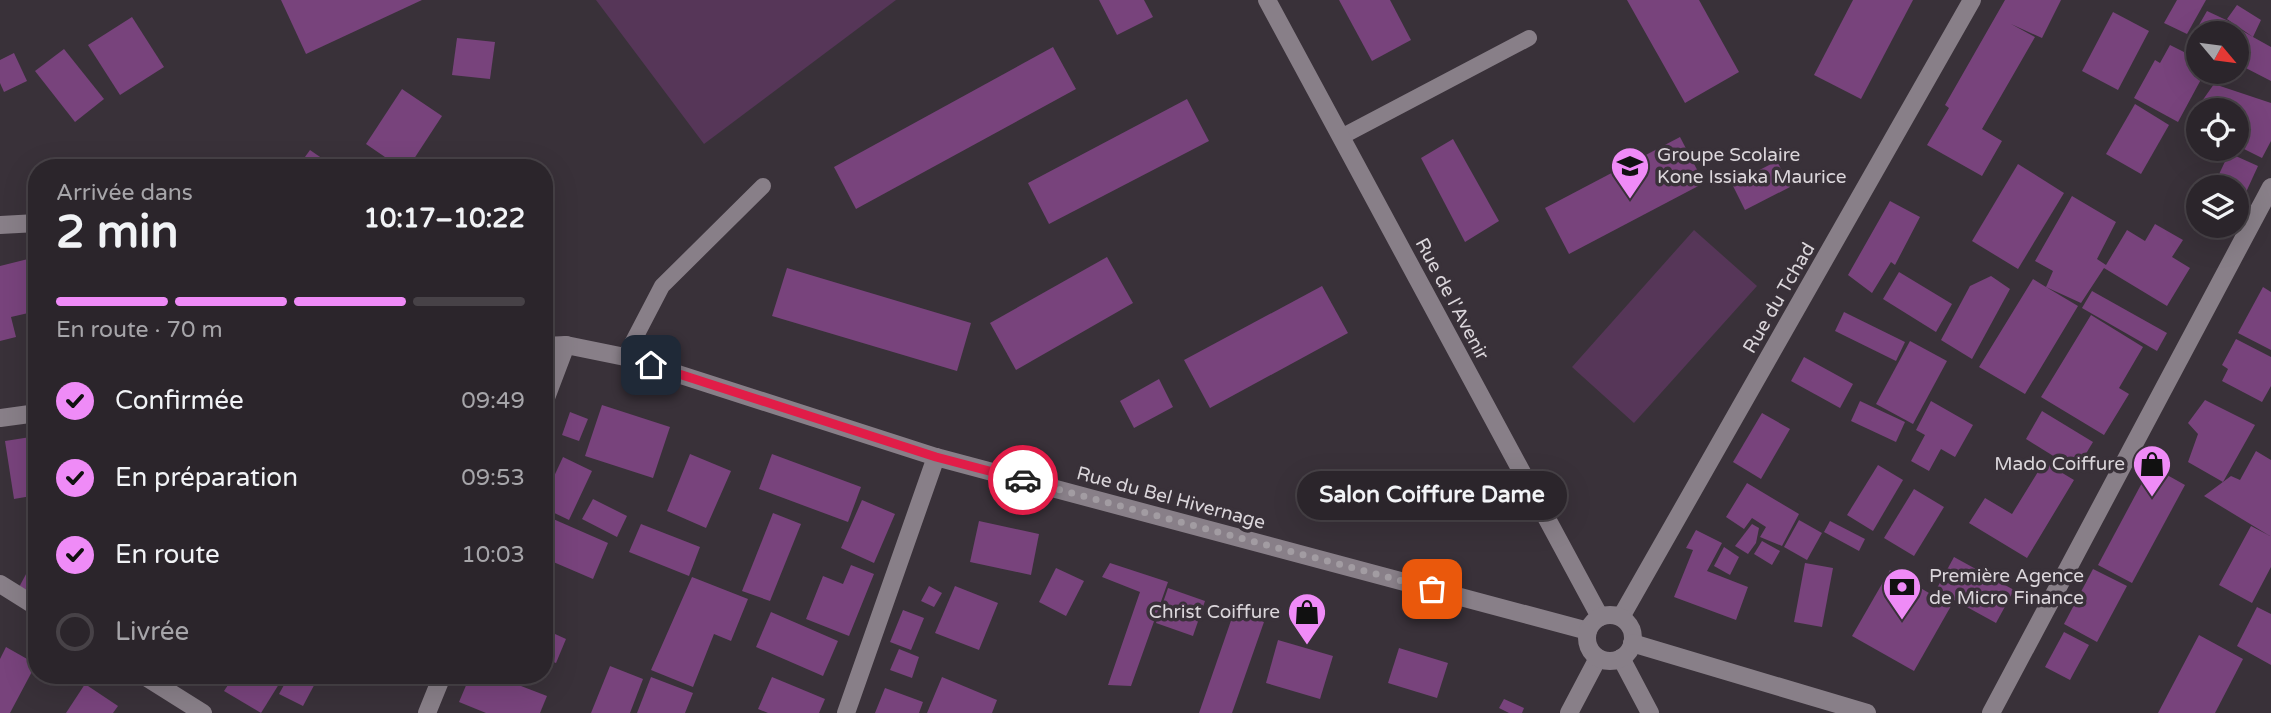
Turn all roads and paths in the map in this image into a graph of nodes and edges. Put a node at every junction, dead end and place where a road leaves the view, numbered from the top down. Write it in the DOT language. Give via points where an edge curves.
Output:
graph roads {
  1 [pos="1267,0"];
  2 [pos="1972,0"];
  3 [pos="1529,38"];
  4 [pos="1341,137"];
  5 [pos="763,186"];
  6 [pos="2271,187"];
  7 [pos="28,223"];
  8 [pos="0,225"];
  9 [pos="566,345"];
  10 [pos="553,346"];
  11 [pos="625,357"];
  12 [pos="553,379"];
  13 [pos="28,414"];
  14 [pos="0,418"];
  15 [pos="936,457"];
  16 [pos="0,584"];
  17 [pos="28,601"];
  18 [pos="1600,617"];
  19 [pos="1621,617"];
  20 [pos="1588,631"];
  21 [pos="1632,643"];
  22 [pos="1598,658"];
  23 [pos="1621,658"];
  24 [pos="157,684"];
  25 [pos="439,684"];
  26 [pos="203,713"];
  27 [pos="428,713"];
  28 [pos="846,713"];
  29 [pos="1569,713"];
  30 [pos="1650,713"];
  31 [pos="1867,713"];
  32 [pos="1991,713"];
  1 -- 4 [label="street, Rue de l'Avenir"];
  2 -- 19 [label="street, Rue du Tchad"];
  3 -- 4 [label="lane"];
  4 -- 18 [label="street, Rue de l'Avenir"];
  5 -- 11 [label="lane" via="662,286"];
  6 -- 32 [label="street"];
  7 -- 8 [label="street"];
  9 -- 10 [label="street, Rue du Bel Hivernage"];
  9 -- 11 [label="street, Rue du Bel Hivernage"];
  9 -- 12 [label="street"];
  11 -- 15 [label="street, Rue du Bel Hivernage"];
  13 -- 14 [label="street"];
  15 -- 20 [label="street, Rue du Bel Hivernage"];
  15 -- 28 [label="street"];
  16 -- 17 [label="street"];
  18 -- 19 [label="street"];
  18 -- 20 [label="street"];
  19 -- 21 [label="street" via="1633,633"];
  20 -- 22 [label="street" via="1587,641"];
  21 -- 23 [label="street"];
  21 -- 31 [label="street"];
  22 -- 23 [label="street"];
  22 -- 29 [label="street"];
  23 -- 30 [label="street"];
  24 -- 26 [label="street"];
  25 -- 27 [label="street"];
}
